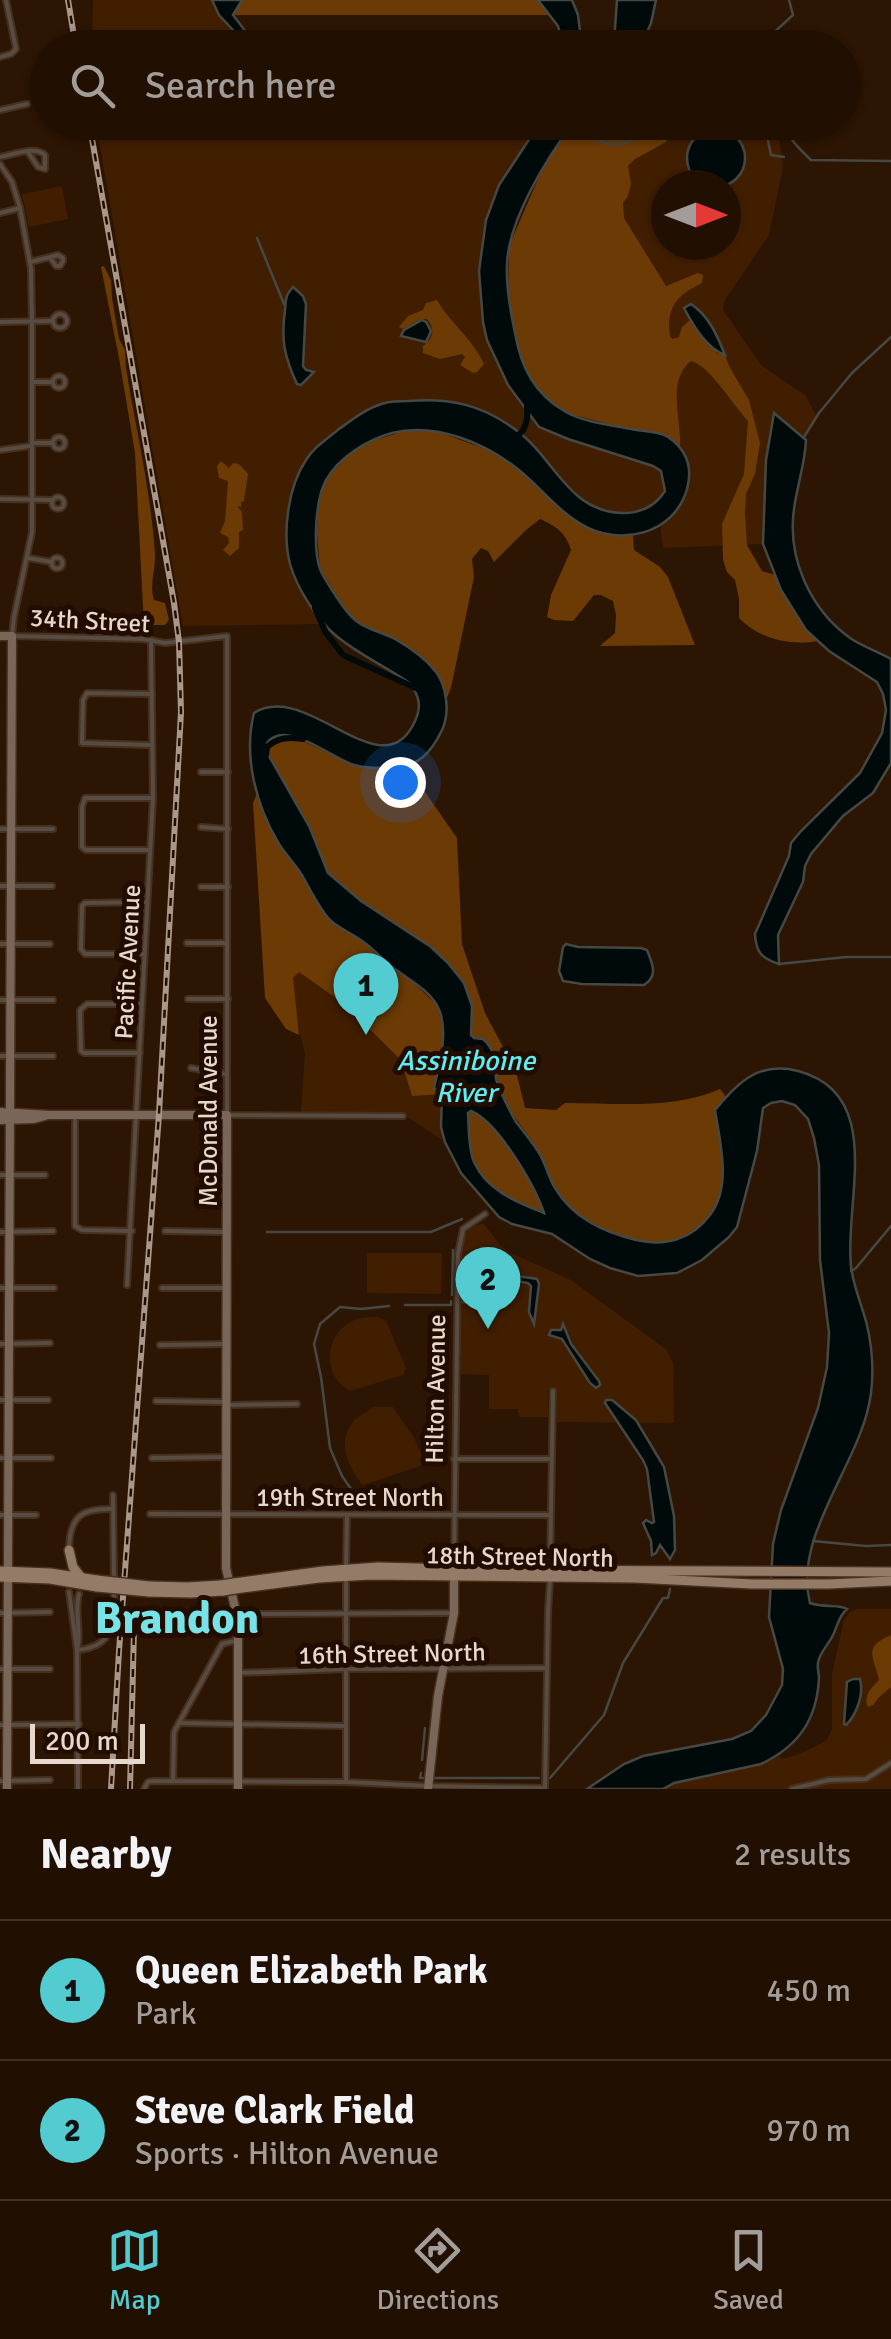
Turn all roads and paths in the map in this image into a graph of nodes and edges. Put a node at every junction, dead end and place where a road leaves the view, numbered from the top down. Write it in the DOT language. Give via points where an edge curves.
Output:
graph roads {
  1 [pos="6,0"];
  2 [pos="0,57"];
  3 [pos="27,104"];
  4 [pos="0,110"];
  5 [pos="28,152"];
  6 [pos="0,160"];
  7 [pos="20,208"];
  8 [pos="0,213"];
  9 [pos="51,258"];
  10 [pos="30,262"];
  11 [pos="32,321"];
  12 [pos="54,321"];
  13 [pos="0,322"];
  14 [pos="32,382"];
  15 [pos="53,382"];
  16 [pos="53,443"];
  17 [pos="32,444"];
  18 [pos="0,450"];
  19 [pos="0,498"];
  20 [pos="32,499"];
  21 [pos="53,500"];
  22 [pos="28,558"];
  23 [pos="52,562"];
  24 [pos="0,636"];
  25 [pos="12,636"];
  26 [pos="227,636"];
  27 [pos="151,640"];
  28 [pos="152,694"];
  29 [pos="11,702"];
  30 [pos="0,703"];
  31 [pos="152,745"];
  32 [pos="0,772"];
  33 [pos="11,772"];
  34 [pos="201,772"];
  35 [pos="228,772"];
  36 [pos="152,798"];
  37 [pos="201,827"];
  38 [pos="0,829"];
  39 [pos="11,829"];
  40 [pos="53,829"];
  41 [pos="228,829"];
  42 [pos="150,850"];
  43 [pos="0,886"];
  44 [pos="11,886"];
  45 [pos="52,886"];
  46 [pos="201,887"];
  47 [pos="228,887"];
  48 [pos="148,902"];
  49 [pos="228,942"];
  50 [pos="187,943"];
  51 [pos="0,944"];
  52 [pos="11,944"];
  53 [pos="50,944"];
  54 [pos="145,954"];
  55 [pos="188,999"];
  56 [pos="228,999"];
  57 [pos="5,1000"];
  58 [pos="53,1000"];
  59 [pos="143,1004"];
  60 [pos="140,1053"];
  61 [pos="0,1056"];
  62 [pos="11,1056"];
  63 [pos="53,1056"];
  64 [pos="191,1068"];
  65 [pos="228,1074"];
  66 [pos="138,1114"];
  67 [pos="75,1115"];
  68 [pos="227,1115"];
  69 [pos="5,1116"];
  70 [pos="403,1116"];
  71 [pos="5,1175"];
  72 [pos="45,1175"];
  73 [pos="485,1214"];
  74 [pos="132,1231"];
  75 [pos="166,1231"];
  76 [pos="4,1232"];
  77 [pos="53,1232"];
  78 [pos="228,1232"];
  79 [pos="127,1285"];
  80 [pos="4,1288"];
  81 [pos="54,1288"];
  82 [pos="162,1288"];
  83 [pos="228,1288"];
  84 [pos="50,1343"];
  85 [pos="4,1344"];
  86 [pos="228,1344"];
  87 [pos="160,1345"];
  88 [pos="553,1391"];
  89 [pos="5,1400"];
  90 [pos="48,1400"];
  91 [pos="156,1401"];
  92 [pos="226,1403"];
  93 [pos="296,1404"];
  94 [pos="226,1457"];
  95 [pos="5,1458"];
  96 [pos="51,1458"];
  97 [pos="152,1458"];
  98 [pos="454,1459"];
  99 [pos="552,1460"];
  100 [pos="113,1495"];
  101 [pos="112,1508"];
  102 [pos="150,1514"];
  103 [pos="5,1515"];
  104 [pos="36,1515"];
  105 [pos="226,1515"];
  106 [pos="347,1515"];
  107 [pos="454,1515"];
  108 [pos="550,1515"];
  109 [pos="70,1550"];
  110 [pos="346,1572"];
  111 [pos="891,1572"];
  112 [pos="454,1573"];
  113 [pos="4,1574"];
  114 [pos="550,1574"];
  115 [pos="57,1577"];
  116 [pos="891,1581"];
  117 [pos="91,1582"];
  118 [pos="228,1587"];
  119 [pos="74,1593"];
  120 [pos="50,1612"];
  121 [pos="4,1613"];
  122 [pos="346,1613"];
  123 [pos="454,1613"];
  124 [pos="237,1614"];
  125 [pos="238,1640"];
  126 [pos="78,1650"];
  127 [pos="445,1668"];
  128 [pos="547,1668"];
  129 [pos="4,1669"];
  130 [pos="50,1669"];
  131 [pos="345,1669"];
  132 [pos="238,1673"];
  133 [pos="79,1724"];
  134 [pos="179,1724"];
  135 [pos="4,1725"];
  136 [pos="238,1725"];
  137 [pos="346,1726"];
  138 [pos="891,1764"];
  139 [pos="50,1780"];
  140 [pos="173,1781"];
  141 [pos="346,1782"];
  142 [pos="5,1784"];
  143 [pos="238,1785"];
  144 [pos="429,1788"];
  145 [pos="545,1788"];
  146 [pos="78,1789"];
  147 [pos="144,1789"];
  148 [pos="792,1789"];
  1 -- 2 [label="street" via="16,50"];
  3 -- 4 [label="street"];
  5 -- 6 [label="street"];
  6 -- 7 [label="street"];
  7 -- 8 [label="street"];
  7 -- 10 [label="street"];
  9 -- 10 [label="street"];
  10 -- 11 [label="street"];
  11 -- 12 [label="street"];
  11 -- 13 [label="street"];
  11 -- 14 [label="street"];
  14 -- 15 [label="street"];
  14 -- 17 [label="street"];
  16 -- 17 [label="street"];
  17 -- 18 [label="street"];
  17 -- 20 [label="street"];
  19 -- 20 [label="street"];
  20 -- 21 [label="street"];
  20 -- 22 [label="street"];
  22 -- 23 [label="street"];
  22 -- 25 [label="street"];
  24 -- 25 [label="street, 34th Street"];
  25 -- 27 [label="street, 34th Street"];
  25 -- 29 [label="street"];
  26 -- 27 [label="street, 34th Street"];
  26 -- 35 [label="street, McDonald Avenue"];
  27 -- 28 [label="street, Pacific Avenue"];
  28 -- 31 [label="street, Pacific Avenue"];
  28 -- 31 [label="street" via="88,693 82,744"];
  29 -- 30 [label="street"];
  29 -- 33 [label="street"];
  31 -- 36 [label="street, Pacific Avenue"];
  32 -- 33 [label="street"];
  33 -- 39 [label="street"];
  34 -- 35 [label="street"];
  35 -- 41 [label="street, McDonald Avenue"];
  36 -- 42 [label="street, Pacific Avenue"];
  36 -- 42 [label="street" via="85,798 82,807 86,850"];
  37 -- 41 [label="street"];
  38 -- 39 [label="street"];
  39 -- 40 [label="street"];
  39 -- 44 [label="street"];
  41 -- 47 [label="street, McDonald Avenue"];
  42 -- 48 [label="street, Pacific Avenue"];
  43 -- 44 [label="street"];
  44 -- 45 [label="street"];
  44 -- 52 [label="street"];
  46 -- 47 [label="street"];
  47 -- 49 [label="street, McDonald Avenue"];
  48 -- 54 [label="street, Pacific Avenue"];
  48 -- 54 [label="street" via="82,906 82,952"];
  49 -- 50 [label="street"];
  49 -- 56 [label="street, McDonald Avenue"];
  51 -- 52 [label="street"];
  52 -- 53 [label="street"];
  52 -- 57 [label="street"];
  54 -- 59 [label="street, Pacific Avenue"];
  55 -- 56 [label="street"];
  56 -- 65 [label="street, McDonald Avenue"];
  57 -- 58 [label="street"];
  57 -- 62 [label="street"];
  59 -- 60 [label="street, Pacific Avenue"];
  59 -- 60 [label="street" via="87,1004 80,1010 84,1053"];
  60 -- 66 [label="street, Pacific Avenue"];
  61 -- 62 [label="street"];
  62 -- 63 [label="street"];
  62 -- 69 [label="street"];
  64 -- 65 [label="street"];
  65 -- 68 [label="street, McDonald Avenue"];
  66 -- 67 [label="street"];
  66 -- 68 [label="street"];
  66 -- 74 [label="street, Pacific Avenue"];
  67 -- 69 [label="street"];
  67 -- 74 [label="street" via="75,1226"];
  68 -- 70 [label="street"];
  68 -- 78 [label="street, McDonald Avenue"];
  69 -- 71 [label="street"];
  71 -- 72 [label="street"];
  71 -- 76 [label="street"];
  73 -- 98 [label="street, Hilton Avenue" via="464,1228 460,1240"];
  74 -- 79 [label="street, Pacific Avenue"];
  75 -- 78 [label="street"];
  76 -- 77 [label="street"];
  76 -- 80 [label="street"];
  78 -- 83 [label="street, McDonald Avenue"];
  80 -- 81 [label="street"];
  80 -- 85 [label="street"];
  82 -- 83 [label="street"];
  83 -- 86 [label="street, McDonald Avenue"];
  84 -- 85 [label="street"];
  85 -- 89 [label="street"];
  86 -- 87 [label="street"];
  86 -- 92 [label="street, McDonald Avenue"];
  88 -- 99 [label="street"];
  89 -- 90 [label="street"];
  89 -- 95 [label="street"];
  91 -- 92 [label="street"];
  92 -- 93 [label="street"];
  92 -- 94 [label="street, McDonald Avenue"];
  94 -- 97 [label="street"];
  94 -- 105 [label="street, McDonald Avenue"];
  95 -- 96 [label="street"];
  95 -- 103 [label="street"];
  98 -- 99 [label="street"];
  98 -- 107 [label="street, Hilton Avenue"];
  99 -- 108 [label="street"];
  100 -- 101 [label="street"];
  101 -- 109 [label="street" via="78,1517"];
  101 -- 126 [label="street" via="112,1627 99,1644"];
  102 -- 105 [label="street, 19th Street North"];
  103 -- 104 [label="street"];
  103 -- 113 [label="street"];
  105 -- 106 [label="street, 19th Street North"];
  105 -- 118 [label="street, McDonald Avenue"];
  106 -- 107 [label="street, 19th Street North"];
  106 -- 110 [label="street"];
  107 -- 108 [label="street, 19th Street North"];
  107 -- 112 [label="street, Hilton Avenue"];
  108 -- 114 [label="street"];
  109 -- 115 [label="main road"];
  109 -- 117 [label="main road" via="73,1568"];
  110 -- 112 [label="main road, 18th Street North" via="384,1567"];
  110 -- 118 [label="main road, 18th Street North"];
  110 -- 122 [label="street"];
  111 -- 114 [label="main road, 18th Street North"];
  112 -- 114 [label="main road, 18th Street North"];
  112 -- 123 [label="street"];
  113 -- 115 [label="main road, 18th Street North"];
  113 -- 121 [label="street"];
  114 -- 116 [label="main road, 18th Street North" via="752,1584"];
  114 -- 128 [label="street"];
  115 -- 117 [label="main road, 18th Street North"];
  115 -- 119 [label="main road"];
  117 -- 118 [label="main road, 18th Street North, bridge"];
  117 -- 119 [label="main road"];
  118 -- 124 [label="street, McDonald Avenue"];
  119 -- 126 [label="street"];
  119 -- 126 [label="street"];
  120 -- 121 [label="street"];
  121 -- 129 [label="street"];
  122 -- 123 [label="street"];
  122 -- 124 [label="street"];
  122 -- 131 [label="street"];
  123 -- 127 [label="street"];
  124 -- 125 [label="street, McDonald Avenue"];
  125 -- 132 [label="street, McDonald Avenue"];
  125 -- 134 [label="street" via="222,1644"];
  126 -- 133 [label="street"];
  127 -- 128 [label="street, 16th Street North"];
  127 -- 131 [label="street, 16th Street North"];
  127 -- 144 [label="street"];
  128 -- 145 [label="street"];
  129 -- 130 [label="street"];
  129 -- 135 [label="street"];
  131 -- 132 [label="street, 16th Street North"];
  131 -- 137 [label="street"];
  132 -- 136 [label="street, McDonald Avenue"];
  133 -- 135 [label="street"];
  133 -- 146 [label="street"];
  134 -- 136 [label="street"];
  134 -- 140 [label="street"];
  135 -- 142 [label="street"];
  136 -- 137 [label="street"];
  136 -- 143 [label="street, McDonald Avenue"];
  137 -- 141 [label="street"];
  138 -- 148 [label="street" via="866,1779"];
  139 -- 142 [label="street"];
  140 -- 143 [label="street"];
  140 -- 147 [label="street" via="153,1780"];
  141 -- 143 [label="street"];
  141 -- 144 [label="street"];
  144 -- 145 [label="street"];
}
